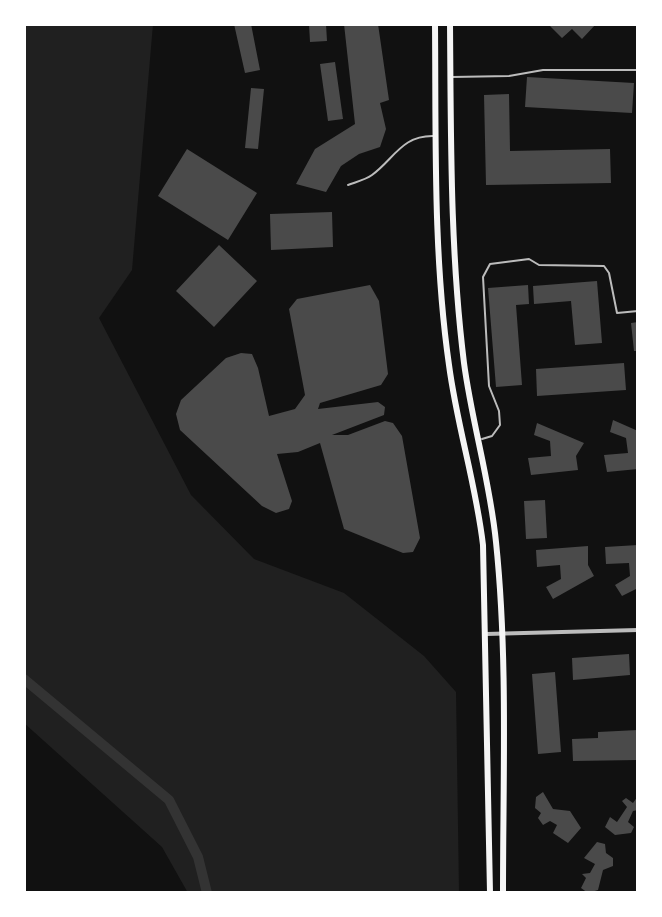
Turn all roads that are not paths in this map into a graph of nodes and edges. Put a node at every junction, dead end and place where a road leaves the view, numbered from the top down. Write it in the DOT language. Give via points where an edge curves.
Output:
graph roads {
  1 [pos="435,24"];
  2 [pos="450,24"];
  3 [pos="638,70"];
  4 [pos="451,77"];
  5 [pos="436,136"];
  6 [pos="348,185"];
  7 [pos="638,311"];
  8 [pos="478,440"];
  9 [pos="638,630"];
  10 [pos="486,634"];
  11 [pos="502,634"];
  12 [pos="490,893"];
  13 [pos="503,893"];
  1 -- 5 [label="main road"];
  2 -- 4 [label="main road"];
  3 -- 4 [label="lane"];
  4 -- 8 [label="main road" via="460,317"];
  5 -- 6 [label="lane" via="420,135 405,142 371,176"];
  5 -- 10 [label="main road" via="444,318 457,415 478,504"];
  7 -- 8 [label="lane" via="617,313 604,266 539,265 529,259 490,264 483,277 489,386 500,425 492,436"];
  8 -- 11 [label="main road" via="497,544"];
  9 -- 11 [label="street"];
  10 -- 11 [label="street"];
  10 -- 12 [label="main road"];
  11 -- 13 [label="main road"];
}
